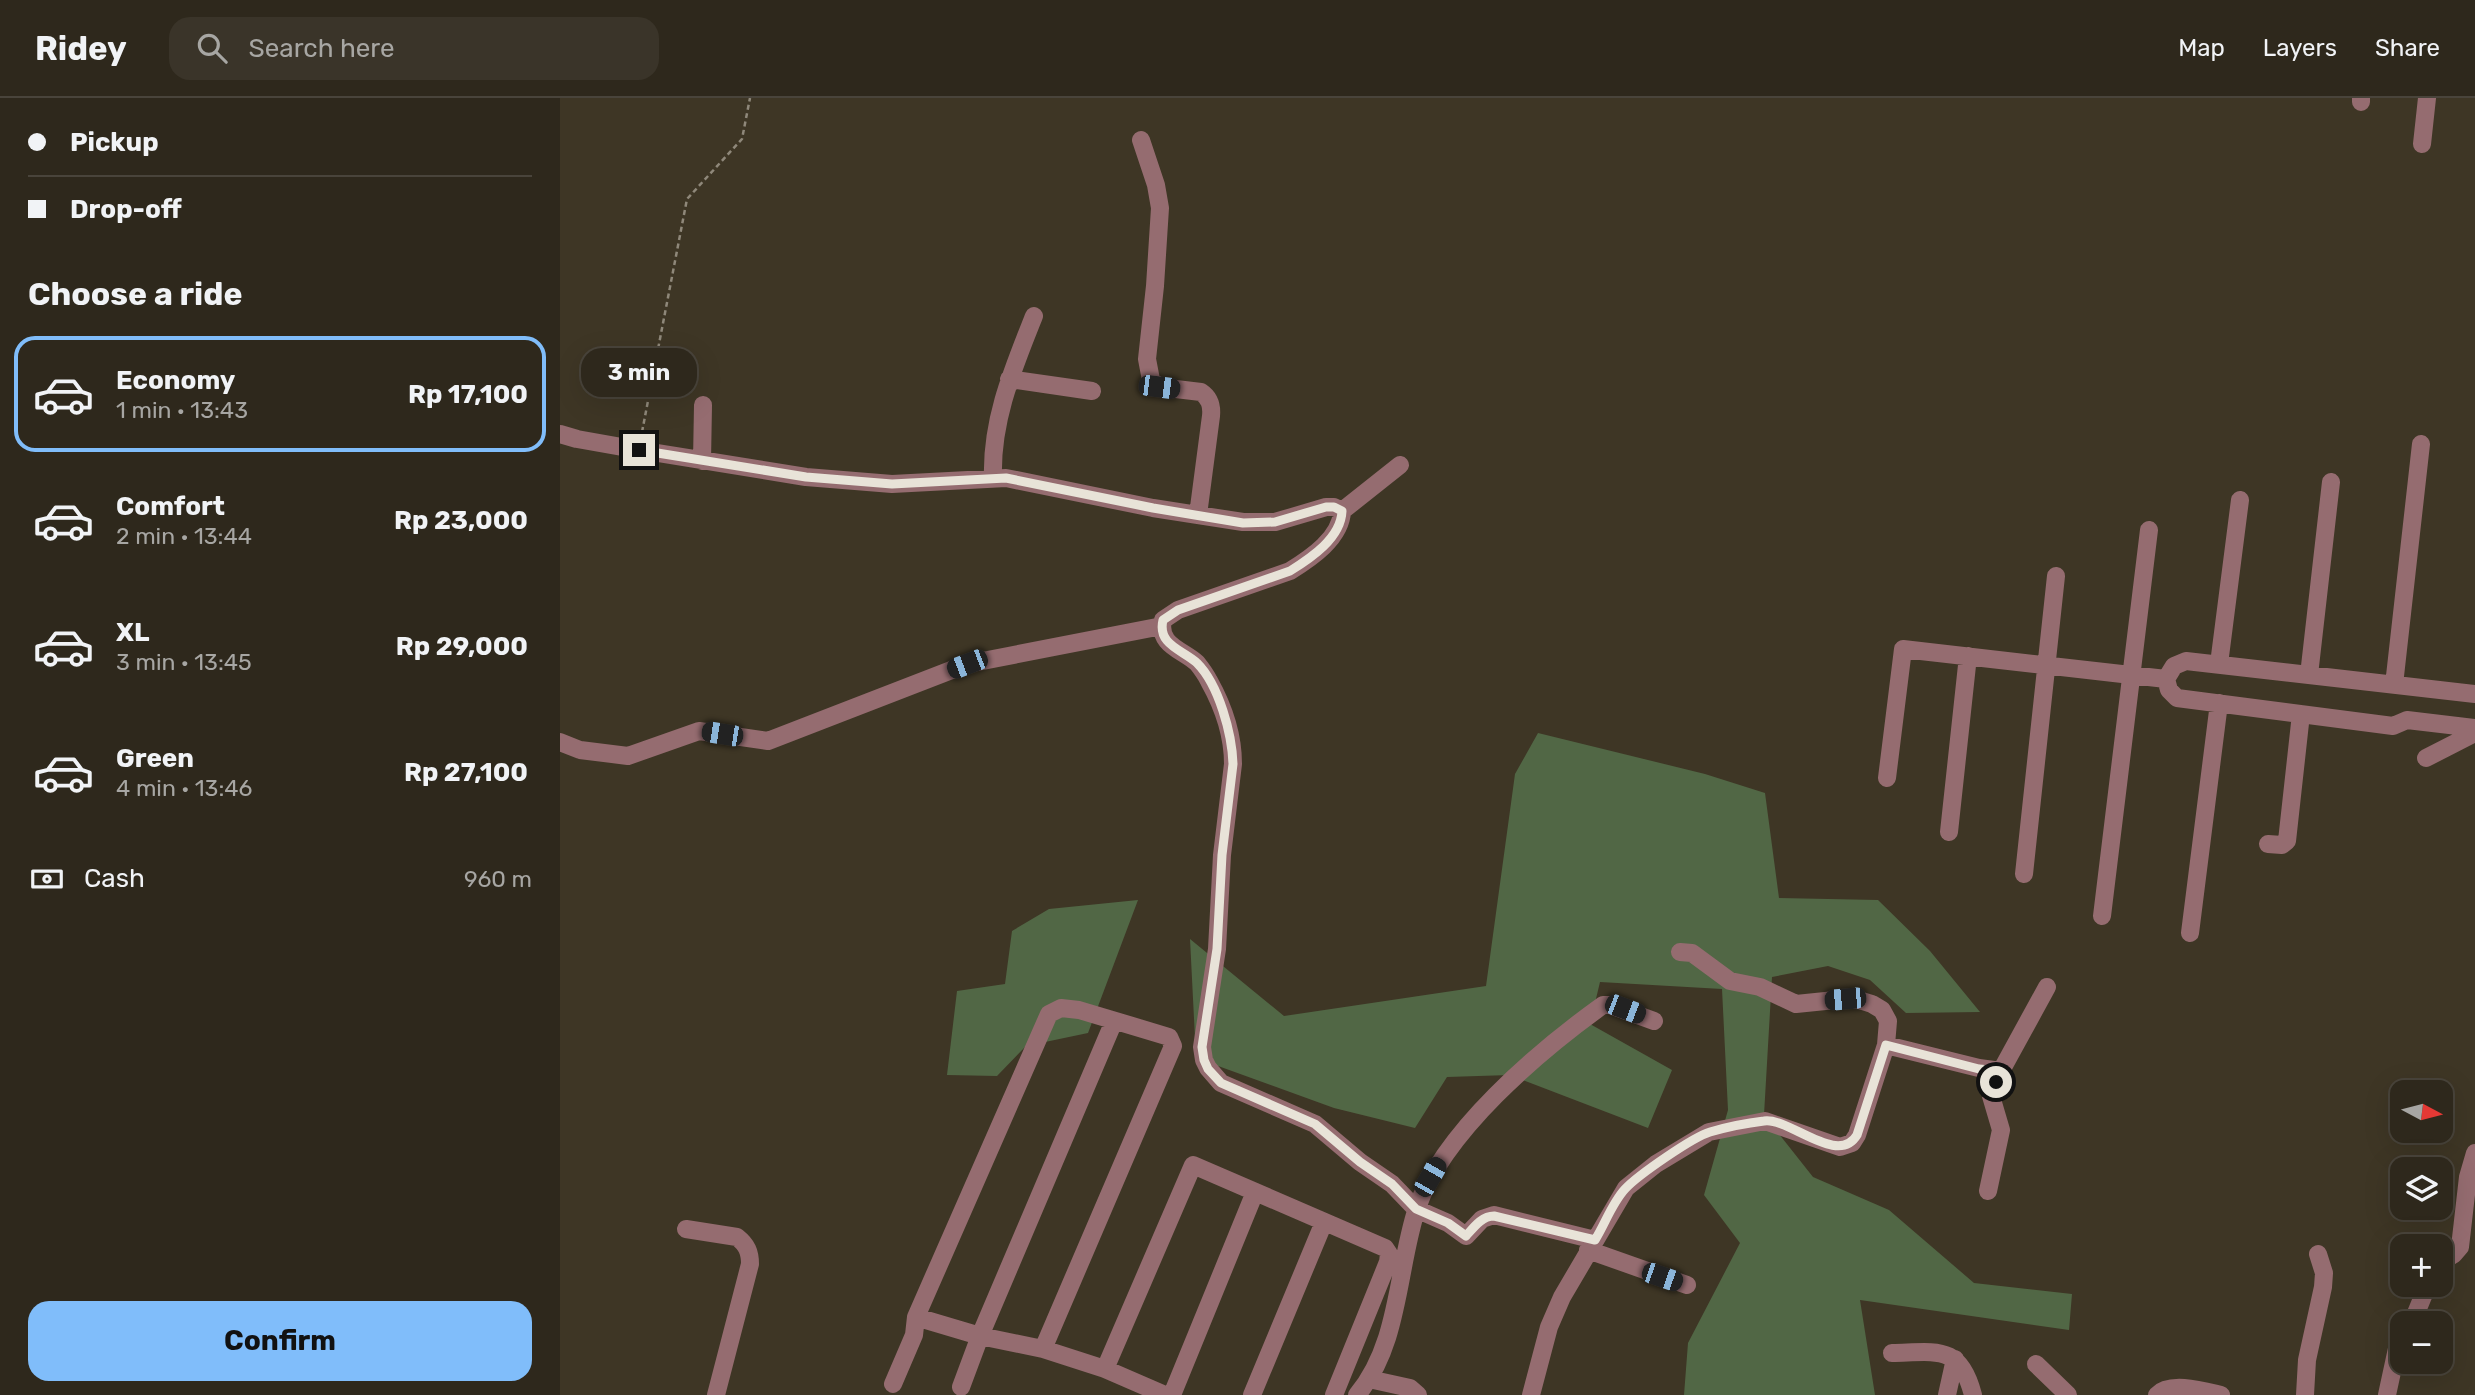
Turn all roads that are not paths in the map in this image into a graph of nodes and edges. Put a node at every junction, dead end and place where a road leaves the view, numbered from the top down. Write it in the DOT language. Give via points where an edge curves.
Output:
graph roads {
  1 [pos="2427,98"];
  2 [pos="1141,140"];
  3 [pos="2422,144"];
  4 [pos="1034,316"];
  5 [pos="1009,379"];
  6 [pos="1092,391"];
  7 [pos="703,405"];
  8 [pos="560,434"];
  9 [pos="2421,444"];
  10 [pos="702,461"];
  11 [pos="1400,465"];
  12 [pos="993,478"];
  13 [pos="2331,482"];
  14 [pos="2240,500"];
  15 [pos="1342,511"];
  16 [pos="1198,515"];
  17 [pos="2149,530"];
  18 [pos="2056,576"];
  19 [pos="1162,626"];
  20 [pos="1968,656"];
  21 [pos="2219,664"];
  22 [pos="2047,665"];
  23 [pos="2131,675"];
  24 [pos="2309,675"];
  25 [pos="2166,679"];
  26 [pos="2402,686"];
  27 [pos="2475,694"];
  28 [pos="2220,703"];
  29 [pos="2301,713"];
  30 [pos="2406,720"];
  31 [pos="2475,730"];
  32 [pos="560,742"];
  33 [pos="2426,758"];
  34 [pos="1887,778"];
  35 [pos="1949,832"];
  36 [pos="2268,844"];
  37 [pos="2024,874"];
  38 [pos="2102,916"];
  39 [pos="2190,933"];
  40 [pos="1680,952"];
  41 [pos="2047,987"];
  42 [pos="1654,1020"];
  43 [pos="1114,1021"];
  44 [pos="1886,1045"];
  45 [pos="2001,1071"];
  46 [pos="2475,1153"];
  47 [pos="1988,1191"];
  48 [pos="1255,1192"];
  49 [pos="1416,1209"];
  50 [pos="1324,1222"];
  51 [pos="687,1229"];
  52 [pos="1591,1245"];
  53 [pos="2318,1254"];
  54 [pos="2453,1255"];
  55 [pos="1687,1285"];
  56 [pos="916,1317"];
  57 [pos="980,1336"];
  58 [pos="1043,1349"];
  59 [pos="1892,1353"];
  60 [pos="1955,1359"];
  61 [pos="2036,1363"];
  62 [pos="1105,1369"];
  63 [pos="2392,1374"];
  64 [pos="1369,1378"];
  65 [pos="893,1384"];
  66 [pos="961,1387"];
  67 [pos="716,1395"];
  68 [pos="1165,1395"];
  69 [pos="1171,1395"];
  70 [pos="1252,1395"];
  71 [pos="1334,1395"];
  72 [pos="1357,1395"];
  73 [pos="1418,1395"];
  74 [pos="1531,1395"];
  75 [pos="1947,1395"];
  76 [pos="1973,1395"];
  77 [pos="2067,1395"];
  78 [pos="2157,1395"];
  79 [pos="2221,1395"];
  80 [pos="2305,1395"];
  81 [pos="2387,1395"];
  1 -- 3 [label="street"];
  2 -- 16 [label="street" via="1160,208 1148,374 1159,387 1201,393 1210,402"];
  4 -- 5 [label="street"];
  5 -- 6 [label="street"];
  5 -- 12 [label="street" via="995,436"];
  7 -- 10 [label="street"];
  8 -- 10 [label="street"];
  9 -- 26 [label="street"];
  10 -- 12 [label="street" via="892,484"];
  11 -- 15 [label="street"];
  12 -- 16 [label="street"];
  13 -- 24 [label="street"];
  14 -- 21 [label="street"];
  15 -- 16 [label="street" via="1326,507 1275,522 1243,523"];
  15 -- 19 [label="street" via="1342,522 1329,541 1298,566 1178,610 1163,620"];
  17 -- 23 [label="street"];
  18 -- 22 [label="street"];
  19 -- 32 [label="street" via="967,664 768,741 699,731 628,755 580,750"];
  19 -- 49 [label="street" via="1164,637 1196,662 1209,681 1233,749 1204,1060 1221,1083 1315,1124 1392,1184"];
  20 -- 22 [label="street"];
  20 -- 34 [label="street" via="1903,649"];
  20 -- 35 [label="street"];
  21 -- 24 [label="street"];
  21 -- 25 [label="street" via="2186,661 2174,666"];
  22 -- 23 [label="street"];
  22 -- 37 [label="street"];
  23 -- 25 [label="street"];
  23 -- 38 [label="street"];
  24 -- 26 [label="street"];
  25 -- 28 [label="street" via="2177,698"];
  26 -- 27 [label="street"];
  26 -- 30 [label="street"];
  28 -- 29 [label="street"];
  28 -- 39 [label="street"];
  29 -- 30 [label="street" via="2393,726"];
  29 -- 36 [label="street" via="2287,841"];
  30 -- 31 [label="street"];
  31 -- 33 [label="street"];
  40 -- 44 [label="street" via="1692,953 1730,981 1760,987 1796,1004 1845,999 1872,1004 1888,1021"];
  41 -- 45 [label="street"];
  42 -- 49 [label="street" via="1610,1004 1595,1011 1486,1105 1438,1163"];
  43 -- 56 [label="street" via="1061,1008 1049,1014"];
  43 -- 57 [label="street"];
  43 -- 58 [label="street" via="1169,1037 1173,1046"];
  44 -- 45 [label="street"];
  44 -- 52 [label="street" via="1852,1143 1840,1147 1770,1121 1709,1132 1626,1188"];
  45 -- 47 [label="street" via="1991,1096 2001,1130"];
  46 -- 54 [label="street" via="2460,1247"];
  48 -- 50 [label="street"];
  48 -- 62 [label="street" via="1193,1165"];
  48 -- 69 [label="street"];
  49 -- 52 [label="street" via="1466,1236 1482,1219 1494,1216"];
  49 -- 64 [label="street" via="1389,1329"];
  50 -- 70 [label="street"];
  50 -- 71 [label="street" via="1385,1248 1389,1254"];
  51 -- 67 [label="street" via="737,1237 750,1255"];
  52 -- 55 [label="street"];
  52 -- 74 [label="street" via="1555,1311"];
  53 -- 80 [label="street" via="2325,1273 2307,1360"];
  56 -- 57 [label="street"];
  56 -- 65 [label="street" via="914,1335"];
  57 -- 58 [label="street"];
  57 -- 66 [label="street"];
  58 -- 62 [label="street"];
  59 -- 60 [label="street" via="1940,1353"];
  60 -- 75 [label="street"];
  60 -- 76 [label="street" via="1966,1371"];
  61 -- 77 [label="street"];
  62 -- 68 [label="street"];
  63 -- 81 [label="street"];
  64 -- 72 [label="street"];
  64 -- 73 [label="street" via="1410,1388"];
  78 -- 79 [label="street" via="2172,1388"];
}
